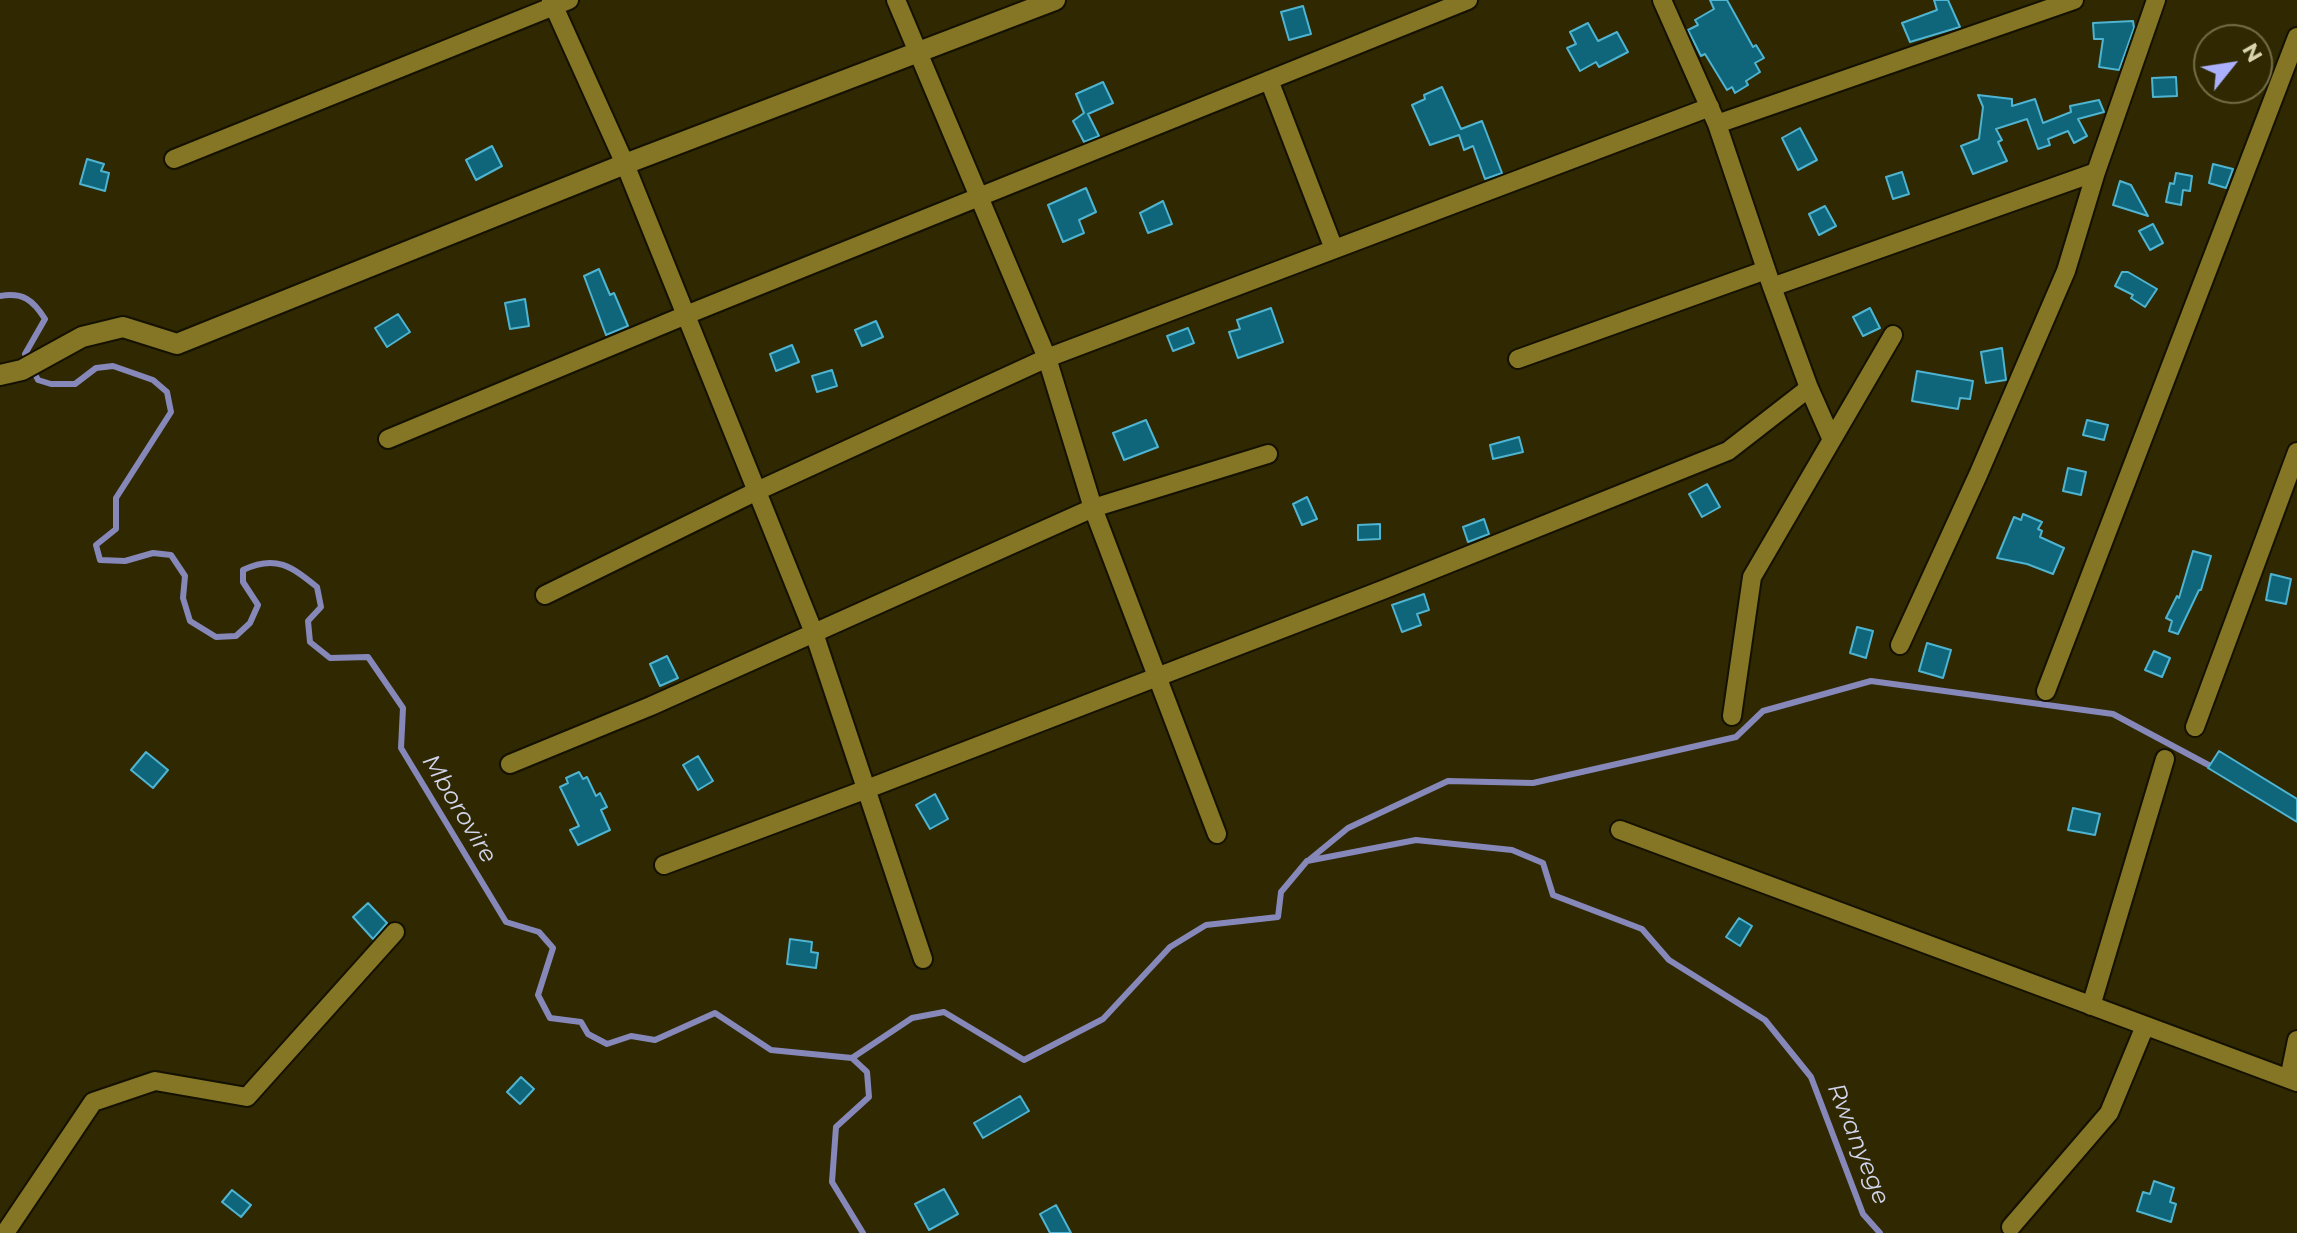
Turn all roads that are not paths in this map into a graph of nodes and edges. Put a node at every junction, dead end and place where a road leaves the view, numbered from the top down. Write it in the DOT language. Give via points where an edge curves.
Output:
graph roads {
  1 [pos="896,0"];
  2 [pos="1055,0"];
  3 [pos="1468,0"];
  4 [pos="1662,0"];
  5 [pos="2074,0"];
  6 [pos="2156,0"];
  7 [pos="558,2"];
  8 [pos="2297,37"];
  9 [pos="919,54"];
  10 [pos="1269,80"];
  11 [pos="1714,116"];
  12 [pos="174,159"];
  13 [pos="625,164"];
  14 [pos="2096,172"];
  15 [pos="980,196"];
  16 [pos="1334,249"];
  17 [pos="1769,279"];
  18 [pos="686,315"];
  19 [pos="1893,335"];
  20 [pos="1047,358"];
  21 [pos="1518,359"];
  22 [pos="0,375"];
  23 [pos="1809,388"];
  24 [pos="388,439"];
  25 [pos="1832,440"];
  26 [pos="2297,452"];
  27 [pos="1268,454"];
  28 [pos="757,491"];
  29 [pos="1093,508"];
  30 [pos="545,595"];
  31 [pos="814,633"];
  32 [pos="1900,645"];
  33 [pos="1156,677"];
  34 [pos="2046,691"];
  35 [pos="1732,716"];
  36 [pos="2195,727"];
  37 [pos="2165,759"];
  38 [pos="510,764"];
  39 [pos="867,789"];
  40 [pos="1620,830"];
  41 [pos="1217,834"];
  42 [pos="664,865"];
  43 [pos="395,932"];
  44 [pos="923,959"];
  45 [pos="2091,1006"];
  46 [pos="2145,1026"];
  47 [pos="2297,1040"];
  48 [pos="2293,1081"];
  49 [pos="2011,1227"];
  50 [pos="5,1233"];
  1 -- 9 [label="street"];
  2 -- 9 [label="street"];
  3 -- 10 [label="street"];
  4 -- 11 [label="street"];
  5 -- 11 [label="street"];
  6 -- 14 [label="street"];
  7 -- 12 [label="street"];
  7 -- 13 [label="street"];
  8 -- 34 [label="street"];
  9 -- 13 [label="street"];
  9 -- 15 [label="street"];
  10 -- 15 [label="street"];
  10 -- 16 [label="street"];
  11 -- 16 [label="street"];
  11 -- 17 [label="street"];
  13 -- 18 [label="street"];
  13 -- 22 [label="street" via="177,344 123,327 82,337 29,366"];
  14 -- 17 [label="street"];
  14 -- 32 [label="street" via="2066,271"];
  15 -- 18 [label="street"];
  15 -- 20 [label="street"];
  16 -- 20 [label="street"];
  17 -- 21 [label="street"];
  17 -- 23 [label="street"];
  18 -- 24 [label="street"];
  18 -- 28 [label="street"];
  19 -- 25 [label="street"];
  20 -- 28 [label="street"];
  20 -- 29 [label="street"];
  23 -- 25 [label="street"];
  23 -- 33 [label="street" via="1728,451"];
  25 -- 35 [label="street" via="1752,577"];
  26 -- 36 [label="street"];
  27 -- 29 [label="street"];
  28 -- 30 [label="street"];
  28 -- 31 [label="street"];
  29 -- 31 [label="street"];
  29 -- 33 [label="street"];
  31 -- 38 [label="street"];
  31 -- 39 [label="street"];
  33 -- 39 [label="street"];
  33 -- 41 [label="street"];
  37 -- 45 [label="street"];
  39 -- 42 [label="street"];
  39 -- 44 [label="street"];
  40 -- 45 [label="street"];
  43 -- 50 [label="street" via="247,1097 155,1081 93,1102"];
  45 -- 46 [label="street"];
  46 -- 48 [label="street"];
  46 -- 49 [label="street" via="2109,1113"];
  47 -- 48 [label="street"];
}
